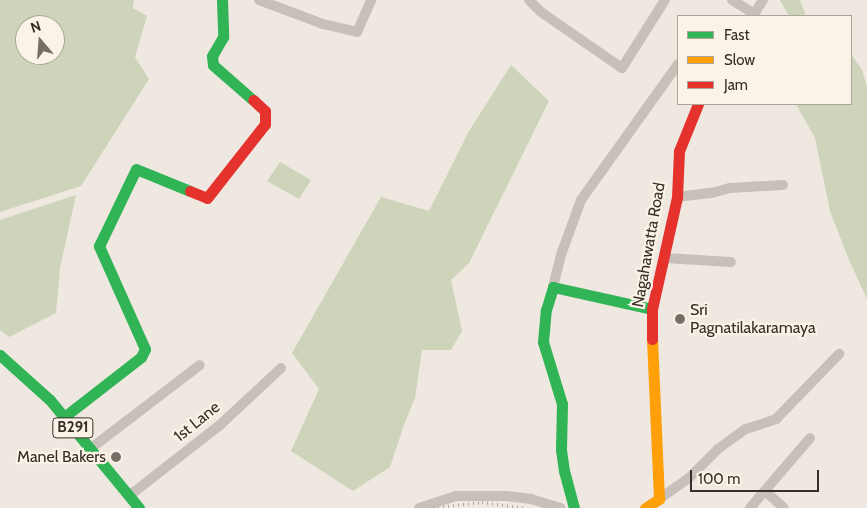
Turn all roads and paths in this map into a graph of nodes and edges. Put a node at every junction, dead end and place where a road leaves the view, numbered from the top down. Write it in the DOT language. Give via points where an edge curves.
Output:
graph roads {
  1 [pos="222,0"];
  2 [pos="258,0"];
  3 [pos="371,0"];
  4 [pos="529,0"];
  5 [pos="665,0"];
  6 [pos="732,0"];
  7 [pos="764,0"];
  8 [pos="753,15"];
  9 [pos="677,65"];
  10 [pos="698,105"];
  11 [pos="783,185"];
  12 [pos="677,197"];
  13 [pos="664,258"];
  14 [pos="730,262"];
  15 [pos="553,287"];
  16 [pos="652,309"];
  17 [pos="839,354"];
  18 [pos="0,355"];
  19 [pos="200,365"];
  20 [pos="281,368"];
  21 [pos="64,417"];
  22 [pos="810,438"];
  23 [pos="90,449"];
  24 [pos="765,491"];
  25 [pos="129,496"];
  26 [pos="659,499"];
  27 [pos="139,508"];
  28 [pos="419,508"];
  29 [pos="561,508"];
  30 [pos="574,508"];
  31 [pos="645,508"];
  32 [pos="750,508"];
  33 [pos="784,508"];
  1 -- 21 [label="street" via="223,37 212,56 213,65 265,111 265,124 207,198 136,169 99,246 145,349 141,357"];
  2 -- 3 [label="street" via="324,24 357,32"];
  4 -- 5 [label="street" via="541,12 622,68"];
  6 -- 8 [label="street"];
  7 -- 8 [label="street"];
  9 -- 15 [label="street" via="582,200 562,252"];
  10 -- 12 [label="street, Nagahawatta Road" via="679,151"];
  11 -- 12 [label="street" via="730,188"];
  12 -- 13 [label="street, Nagahawatta Road"];
  13 -- 14 [label="street"];
  13 -- 16 [label="street, Nagahawatta Road"];
  15 -- 16 [label="street"];
  15 -- 30 [label="street" via="546,310 543,342 562,404 560,449"];
  16 -- 26 [label="street, Nagahawatta Road"];
  17 -- 26 [label="street" via="776,420 746,429 688,479"];
  18 -- 21 [label="street, B291"];
  19 -- 23 [label="street"];
  20 -- 25 [label="street, 1st Lane" via="221,424"];
  21 -- 23 [label="street, B291"];
  22 -- 24 [label="street"];
  23 -- 25 [label="street, B291"];
  24 -- 32 [label="street"];
  24 -- 33 [label="street"];
  25 -- 27 [label="street, B291"];
  26 -- 31 [label="street"];
  28 -- 29 [label="street" via="456,496 508,496"];
}
